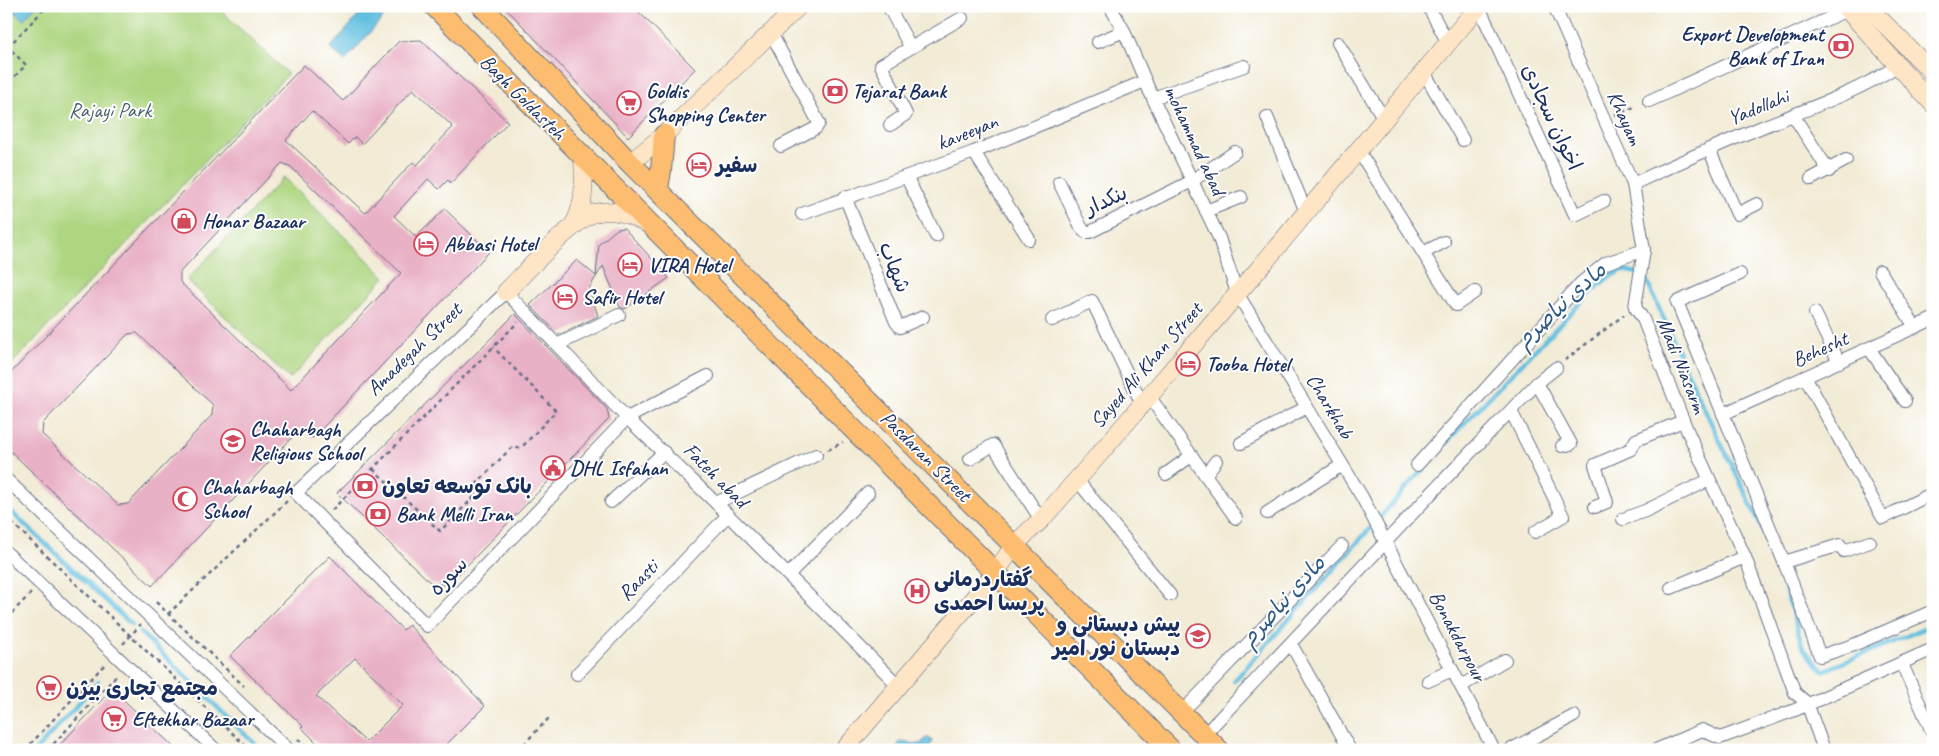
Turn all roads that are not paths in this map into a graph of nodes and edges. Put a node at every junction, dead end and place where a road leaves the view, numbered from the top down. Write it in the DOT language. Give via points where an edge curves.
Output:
graph roads {
  1 [pos="434,6"];
  2 [pos="482,6"];
  3 [pos="800,6"];
  4 [pos="888,6"];
  5 [pos="1110,6"];
  6 [pos="1428,6"];
  7 [pos="1479,6"];
  8 [pos="1554,6"];
  9 [pos="1867,6"];
  10 [pos="1848,7"];
  11 [pos="780,13"];
  12 [pos="962,18"];
  13 [pos="1124,31"];
  14 [pos="772,33"];
  15 [pos="1098,42"];
  16 [pos="1448,43"];
  17 [pos="1338,44"];
  18 [pos="910,46"];
  19 [pos="1244,66"];
  20 [pos="1897,66"];
  21 [pos="1424,72"];
  22 [pos="1933,73"];
  23 [pos="1145,81"];
  24 [pos="1153,98"];
  25 [pos="1649,101"];
  26 [pos="1933,104"];
  27 [pos="1793,115"];
  28 [pos="1267,117"];
  29 [pos="1384,119"];
  30 [pos="890,125"];
  31 [pos="664,135"];
  32 [pos="1463,140"];
  33 [pos="781,146"];
  34 [pos="1709,149"];
  35 [pos="1358,150"];
  36 [pos="974,152"];
  37 [pos="1235,152"];
  38 [pos="583,157"];
  39 [pos="1846,160"];
  40 [pos="630,163"];
  41 [pos="1829,171"];
  42 [pos="907,178"];
  43 [pos="1811,179"];
  44 [pos="1192,181"];
  45 [pos="1059,182"];
  46 [pos="1633,184"];
  47 [pos="612,187"];
  48 [pos="663,195"];
  49 [pos="845,197"];
  50 [pos="1241,198"];
  51 [pos="1604,200"];
  52 [pos="1757,204"];
  53 [pos="1206,211"];
  54 [pos="1306,212"];
  55 [pos="802,214"];
  56 [pos="651,226"];
  57 [pos="570,229"];
  58 [pos="936,236"];
  59 [pos="1029,239"];
  60 [pos="1444,242"];
  61 [pos="1644,250"];
  62 [pos="1423,253"];
  63 [pos="1880,272"];
  64 [pos="1740,274"];
  65 [pos="506,292"];
  66 [pos="1475,292"];
  67 [pos="1238,293"];
  68 [pos="1636,307"];
  69 [pos="1815,313"];
  70 [pos="619,315"];
  71 [pos="924,317"];
  72 [pos="1052,320"];
  73 [pos="1933,320"];
  74 [pos="1915,327"];
  75 [pos="557,345"];
  76 [pos="1869,348"];
  77 [pos="1839,362"];
  78 [pos="1556,368"];
  79 [pos="708,376"];
  80 [pos="1805,377"];
  81 [pos="1537,383"];
  82 [pos="1146,400"];
  83 [pos="1905,401"];
  84 [pos="1307,407"];
  85 [pos="1512,411"];
  86 [pos="1723,414"];
  87 [pos="627,418"];
  88 [pos="1683,420"];
  89 [pos="1241,443"];
  90 [pos="1562,446"];
  91 [pos="664,452"];
  92 [pos="816,455"];
  93 [pos="1191,456"];
  94 [pos="970,459"];
  95 [pos="1216,461"];
  96 [pos="1342,465"];
  97 [pos="1417,465"];
  98 [pos="1166,474"];
  99 [pos="1205,475"];
  100 [pos="6,479"];
  101 [pos="1077,480"];
  102 [pos="1709,480"];
  103 [pos="296,493"];
  104 [pos="868,493"];
  105 [pos="1933,493"];
  106 [pos="611,502"];
  107 [pos="716,503"];
  108 [pos="1595,507"];
  109 [pos="984,513"];
  110 [pos="1267,514"];
  111 [pos="728,515"];
  112 [pos="1236,518"];
  113 [pos="1623,519"];
  114 [pos="1042,520"];
  115 [pos="1534,532"];
  116 [pos="966,541"];
  117 [pos="1386,541"];
  118 [pos="1870,542"];
  119 [pos="1015,544"];
  120 [pos="1342,546"];
  121 [pos="6,552"];
  122 [pos="1745,557"];
  123 [pos="1784,562"];
  124 [pos="996,572"];
  125 [pos="788,575"];
  126 [pos="1671,588"];
  127 [pos="1170,595"];
  128 [pos="1933,611"];
  129 [pos="1290,644"];
  130 [pos="1933,649"];
  131 [pos="1506,660"];
  132 [pos="1902,664"];
  133 [pos="1452,670"];
  134 [pos="577,674"];
  135 [pos="1428,681"];
  136 [pos="899,686"];
  137 [pos="1461,686"];
  138 [pos="1807,703"];
  139 [pos="1182,712"];
  140 [pos="1574,716"];
  141 [pos="1205,734"];
  142 [pos="1933,734"];
  143 [pos="1722,744"];
  144 [pos="216,750"];
  145 [pos="289,750"];
  146 [pos="844,750"];
  147 [pos="1171,750"];
  148 [pos="1219,750"];
  149 [pos="1350,750"];
  150 [pos="1494,750"];
  151 [pos="1510,750"];
  152 [pos="1656,750"];
  153 [pos="1824,750"];
  1 -- 38 [label="main road, Bagh Goldasteh"];
  2 -- 40 [label="main road, Bagh Goldasteh"];
  3 -- 11 [label="main road"];
  4 -- 18 [label="street"];
  5 -- 13 [label="street, mohammad abad"];
  6 -- 16 [label="street"];
  7 -- 16 [label="main road, Sayed Ali Khan Street"];
  7 -- 51 [label="street, اخوان سجادی" via="1575,214"];
  8 -- 46 [label="street, Khayam"];
  9 -- 22 [label="main road"];
  10 -- 20 [label="main road"];
  10 -- 25 [label="street"];
  11 -- 14 [label="main road"];
  12 -- 18 [label="street"];
  13 -- 15 [label="street"];
  13 -- 23 [label="street, mohammad abad"];
  14 -- 31 [label="main road"];
  14 -- 33 [label="street" via="819,123 816,128"];
  16 -- 21 [label="main road, Sayed Ali Khan Street"];
  17 -- 29 [label="street"];
  18 -- 30 [label="street" via="881,65 906,114"];
  19 -- 24 [label="street"];
  20 -- 26 [label="main road"];
  20 -- 27 [label="street, Yadollahi" via="1880,77"];
  21 -- 29 [label="main road, Sayed Ali Khan Street"];
  21 -- 32 [label="street"];
  23 -- 24 [label="street, mohammad abad"];
  23 -- 36 [label="street, kaveeyan"];
  24 -- 44 [label="street, mohammad abad"];
  27 -- 34 [label="street, Yadollahi"];
  27 -- 41 [label="street"];
  28 -- 54 [label="street"];
  29 -- 35 [label="main road, Sayed Ali Khan Street"];
  31 -- 40 [label="main road"];
  31 -- 48 [label="main road"];
  34 -- 46 [label="street, Yadollahi"];
  34 -- 52 [label="street" via="1737,214"];
  35 -- 54 [label="main road, Sayed Ali Khan Street"];
  35 -- 62 [label="street"];
  36 -- 42 [label="street, kaveeyan"];
  36 -- 59 [label="street"];
  37 -- 44 [label="street"];
  38 -- 47 [label="main road, Bagh Goldasteh"];
  38 -- 57 [label="main road, Amadegah Street" via="584,185 579,215"];
  39 -- 41 [label="street"];
  40 -- 47 [label="main road"];
  40 -- 48 [label="main road, Pasdaran Street"];
  41 -- 43 [label="street"];
  42 -- 49 [label="street, kaveeyan"];
  42 -- 58 [label="street"];
  44 -- 45 [label="street, بنکدار" via="1090,232 1081,228"];
  44 -- 53 [label="street, mohammad abad"];
  46 -- 61 [label="street, Khayam"];
  47 -- 56 [label="main road, Pasdaran Street"];
  48 -- 56 [label="main road" via="648,210"];
  48 -- 109 [label="main road, Pasdaran Street"];
  49 -- 55 [label="street, kaveeyan"];
  49 -- 71 [label="street, شهاب" via="896,322 900,327"];
  50 -- 53 [label="street"];
  53 -- 67 [label="street, mohammad abad"];
  54 -- 67 [label="main road, Sayed Ali Khan Street"];
  56 -- 57 [label="main road, Amadegah Street" via="616,211 593,213"];
  56 -- 116 [label="main road, Pasdaran Street"];
  57 -- 65 [label="main road, Amadegah Street"];
  60 -- 62 [label="street"];
  61 -- 68 [label="street, Khayam"];
  61 -- 97 [label="street" via="1606,263 1581,283"];
  62 -- 66 [label="street" via="1456,306"];
  63 -- 74 [label="street"];
  64 -- 86 [label="street" via="1677,302"];
  65 -- 75 [label="street, Fateh abad"];
  65 -- 103 [label="street, Amadegah Street"];
  67 -- 82 [label="main road, Sayed Ali Khan Street"];
  67 -- 84 [label="street, Charkhab"];
  68 -- 88 [label="street, Madi Niasarm"];
  69 -- 77 [label="street"];
  70 -- 75 [label="street"];
  72 -- 82 [label="street" via="1092,301"];
  73 -- 74 [label="street, Behesht"];
  74 -- 76 [label="street, Behesht"];
  75 -- 87 [label="street, Fateh abad"];
  76 -- 77 [label="street, Behesht"];
  76 -- 83 [label="street"];
  77 -- 80 [label="street, Behesht"];
  78 -- 81 [label="street"];
  79 -- 87 [label="street"];
  80 -- 86 [label="street, Behesht"];
  80 -- 105 [label="street" via="1883,518"];
  81 -- 85 [label="street"];
  81 -- 90 [label="street" via="1571,444"];
  82 -- 93 [label="street"];
  82 -- 101 [label="main road, Sayed Ali Khan Street"];
  84 -- 89 [label="street"];
  84 -- 96 [label="street, Charkhab"];
  85 -- 115 [label="street" via="1563,516"];
  85 -- 117 [label="street"];
  86 -- 123 [label="street"];
  87 -- 91 [label="street, Fateh abad"];
  87 -- 103 [label="street, سوره" via="430,625 424,624"];
  88 -- 102 [label="street, Madi Niasarm"];
  88 -- 108 [label="street" via="1636,440 1631,449 1595,465 1607,502"];
  91 -- 106 [label="street"];
  91 -- 107 [label="street, Fateh abad"];
  92 -- 107 [label="street"];
  93 -- 98 [label="street"];
  93 -- 99 [label="street"];
  94 -- 114 [label="street" via="998,442"];
  95 -- 99 [label="street"];
  96 -- 110 [label="street"];
  96 -- 117 [label="street, Charkhab"];
  99 -- 112 [label="street"];
  100 -- 145 [label="street"];
  101 -- 114 [label="main road, Sayed Ali Khan Street"];
  101 -- 127 [label="street"];
  102 -- 113 [label="street"];
  102 -- 122 [label="street, Madi Niasarm"];
  104 -- 125 [label="street"];
  107 -- 111 [label="street, Fateh abad"];
  109 -- 116 [label="main road" via="996,532 992,540 985,545"];
  109 -- 119 [label="main road, Pasdaran Street"];
  111 -- 125 [label="street, Fateh abad"];
  111 -- 134 [label="street, Raasti"];
  114 -- 119 [label="main road, Sayed Ali Khan Street"];
  116 -- 124 [label="main road, Pasdaran Street"];
  117 -- 129 [label="street"];
  117 -- 133 [label="street, Bonakdarpour"];
  118 -- 123 [label="street" via="1844,551 1840,545"];
  119 -- 124 [label="main road, Sayed Ali Khan Street"];
  119 -- 139 [label="main road, Pasdaran Street"];
  120 -- 139 [label="street"];
  121 -- 144 [label="street"];
  122 -- 126 [label="street"];
  122 -- 138 [label="street, Madi Niasarm" via="1795,693"];
  123 -- 128 [label="street" via="1820,656"];
  124 -- 136 [label="main road, Sayed Ali Khan Street"];
  124 -- 147 [label="main road, Pasdaran Street"];
  125 -- 136 [label="street, Fateh abad"];
  129 -- 141 [label="street"];
  129 -- 149 [label="street"];
  130 -- 132 [label="street"];
  131 -- 137 [label="street"];
  132 -- 138 [label="street"];
  132 -- 142 [label="street"];
  133 -- 135 [label="street"];
  133 -- 137 [label="street, Bonakdarpour"];
  136 -- 146 [label="main road, Sayed Ali Khan Street"];
  137 -- 150 [label="street, Bonakdarpour"];
  138 -- 143 [label="street"];
  138 -- 153 [label="street, Madi Niasarm"];
  139 -- 141 [label="main road, Pasdaran Street"];
  140 -- 151 [label="street"];
  141 -- 148 [label="main road, Pasdaran Street"];
  143 -- 152 [label="street" via="1702,730"];
}
